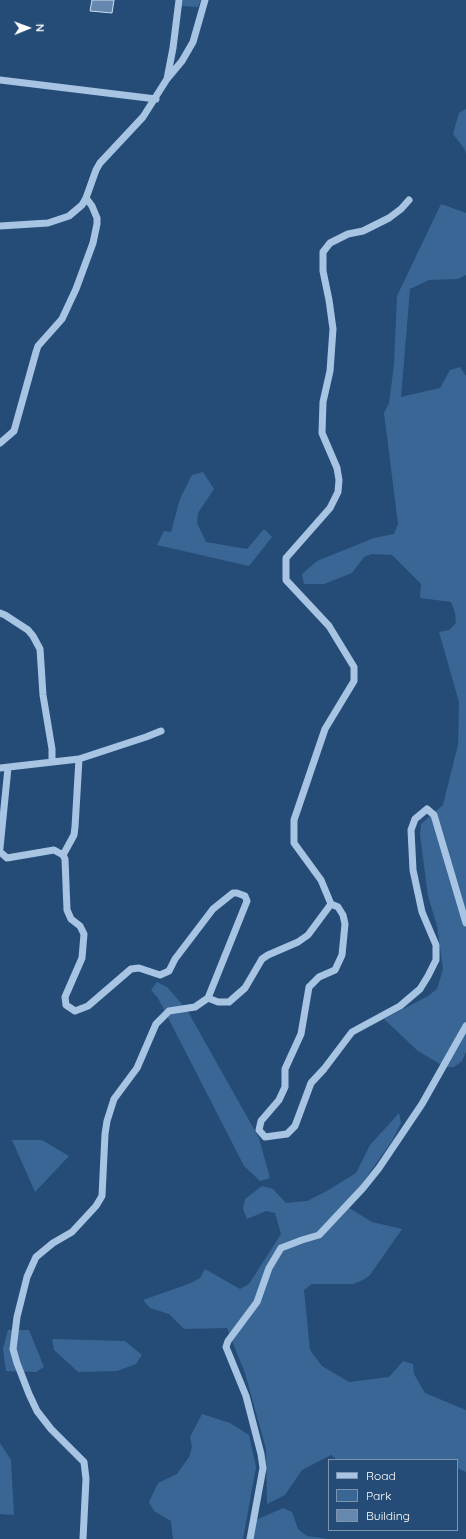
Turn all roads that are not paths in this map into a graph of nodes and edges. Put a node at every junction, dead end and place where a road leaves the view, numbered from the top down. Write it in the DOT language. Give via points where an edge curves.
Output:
graph roads {
  1 [pos="179,0"];
  2 [pos="205,0"];
  3 [pos="167,79"];
  4 [pos="0,80"];
  5 [pos="156,99"];
  6 [pos="86,198"];
  7 [pos="408,200"];
  8 [pos="0,226"];
  9 [pos="0,443"];
  10 [pos="0,613"];
  11 [pos="161,731"];
  12 [pos="79,759"];
  13 [pos="52,762"];
  14 [pos="0,768"];
  15 [pos="8,768"];
  16 [pos="0,850"];
  17 [pos="63,855"];
  18 [pos="331,904"];
  19 [pos="466,923"];
  20 [pos="208,998"];
  21 [pos="466,1026"];
  22 [pos="83,1539"];
  23 [pos="250,1539"];
  1 -- 3 [label="street"];
  2 -- 3 [label="street" via="193,42 182,62"];
  3 -- 5 [label="street"];
  4 -- 5 [label="street"];
  5 -- 6 [label="street" via="135,127 100,163"];
  6 -- 8 [label="street" via="76,211 61,220 37,225"];
  6 -- 9 [label="street" via="97,218 92,244 62,319 38,346 14,431"];
  7 -- 18 [label="street" via="389,218 330,243 323,252 322,271 333,329 330,371 323,402 322,433 340,480 338,492 330,508 286,558 286,580 329,626 354,667 354,681 325,729 294,820 294,843 321,880"];
  10 -- 13 [label="street" via="28,630 40,649"];
  11 -- 12 [label="street"];
  12 -- 13 [label="street"];
  12 -- 17 [label="street" via="74,831"];
  13 -- 15 [label="street"];
  14 -- 15 [label="street"];
  15 -- 16 [label="street"];
  16 -- 17 [label="street" via="8,858 54,850"];
  17 -- 20 [label="street" via="66,867 67,910 84,934 82,958 65,997 66,1005 75,1011 88,1006 131,969 139,968 160,975 169,971 175,959 213,909 233,893 237,893 245,896 247,901"];
  18 -- 19 [label="street" via="338,907 345,924 342,955 335,970 319,977 309,987 301,1034 285,1070 285,1087 279,1100 261,1121 258,1130 265,1137 287,1134 295,1126 310,1083 352,1032 400,1006 420,989 436,960 436,945 422,912 413,870 411,830 415,819 427,809 434,815"];
  18 -- 20 [label="street" via="308,935 262,959 245,988 229,1002 218,1002"];
  20 -- 22 [label="street" via="195,1006 168,1011 156,1024 137,1068 114,1099 107,1121 102,1196 72,1232 36,1257 27,1278 17,1317 13,1349 29,1394 37,1411 51,1429 84,1462 86,1479"];
  21 -- 23 [label="street" via="422,1104 379,1168 319,1235 281,1248 269,1268 257,1302 228,1341 226,1348 246,1396 262,1454 263,1468"];
}
